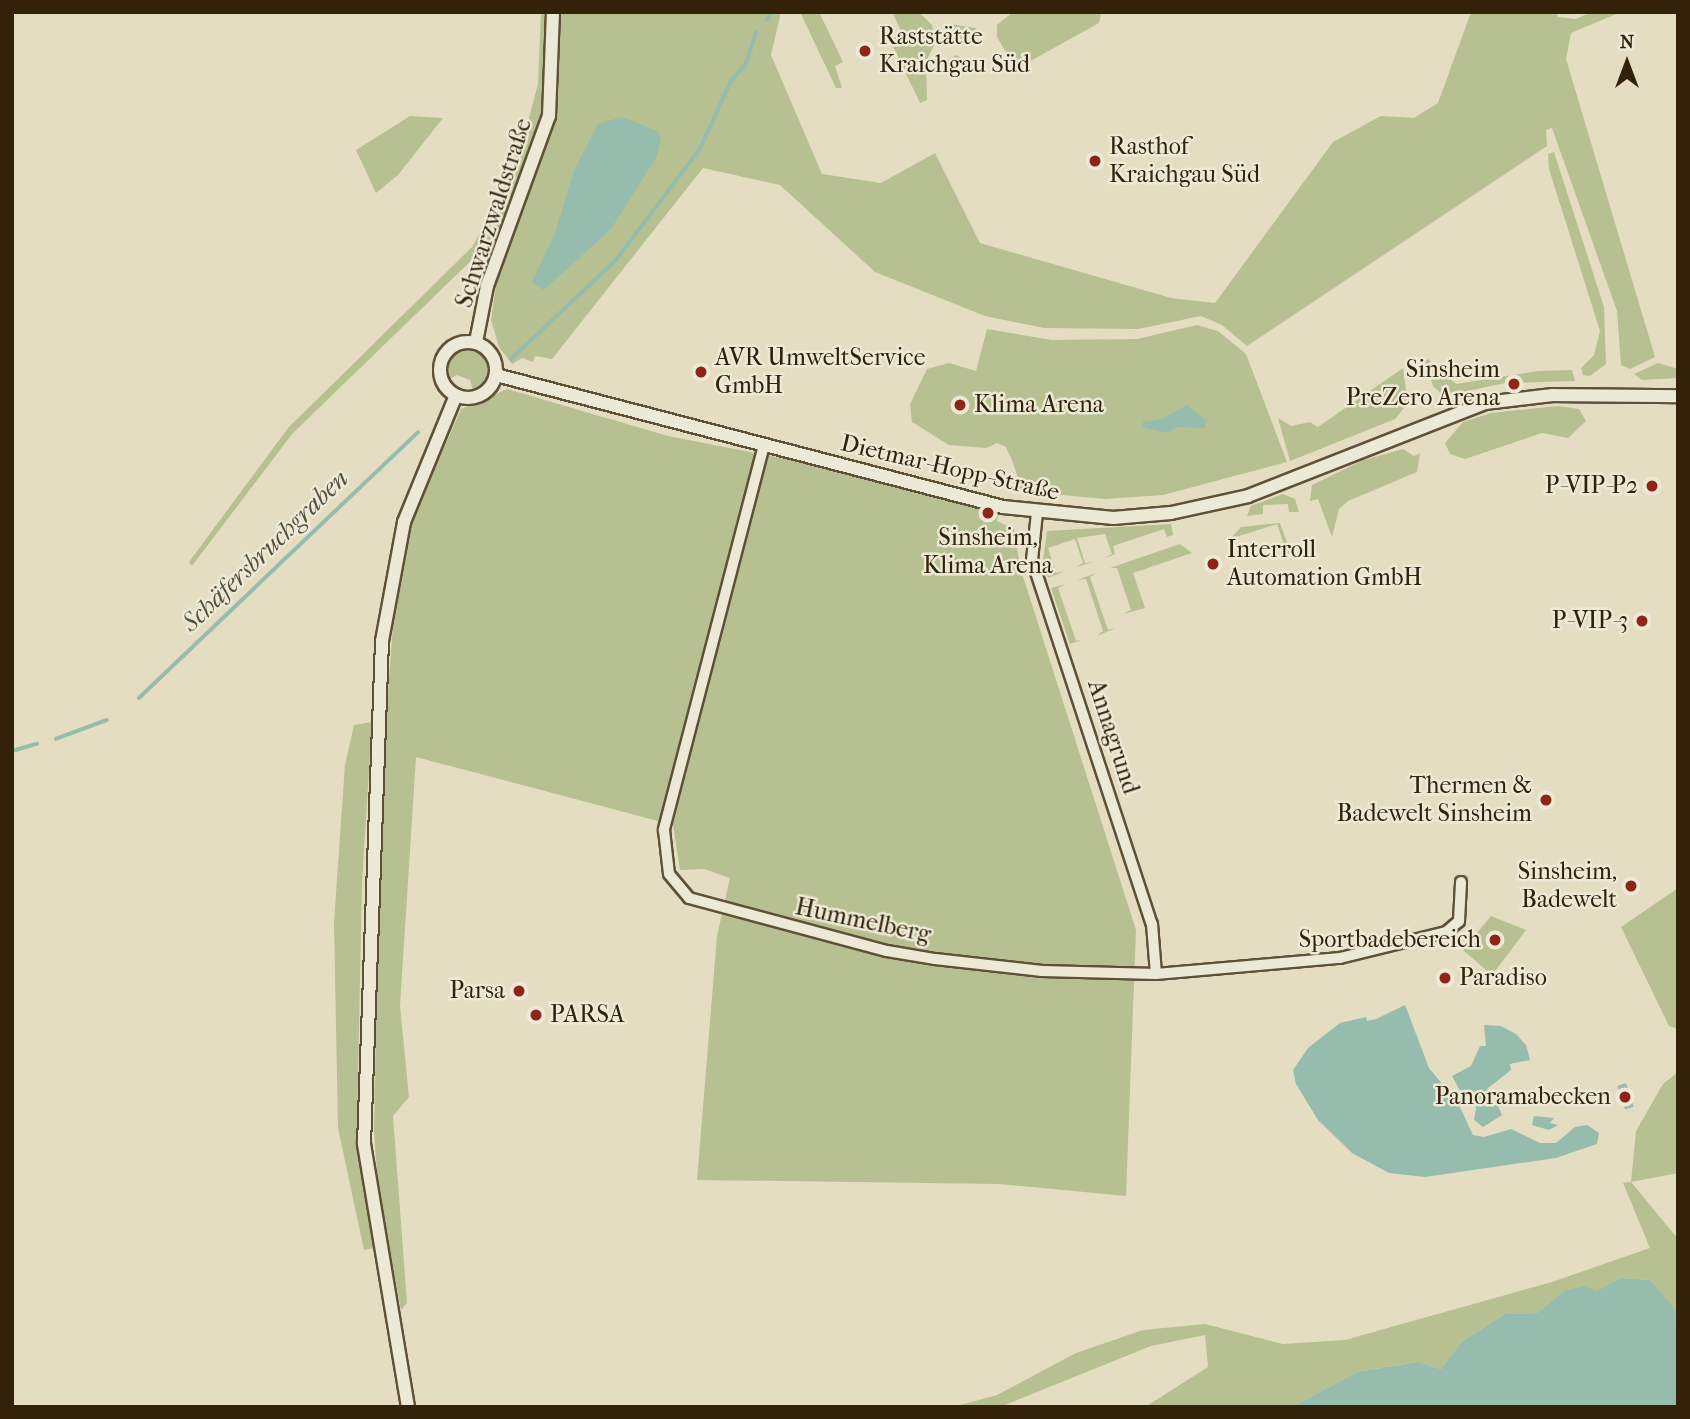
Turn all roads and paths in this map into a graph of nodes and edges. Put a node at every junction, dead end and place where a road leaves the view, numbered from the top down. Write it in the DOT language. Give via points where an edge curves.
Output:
graph roads {
  1 [pos="553,12"];
  2 [pos="476,342"];
  3 [pos="496,375"];
  4 [pos="456,395"];
  5 [pos="1678,396"];
  6 [pos="764,444"];
  7 [pos="1037,513"];
  8 [pos="1461,882"];
  9 [pos="1156,974"];
  10 [pos="408,1407"];
  1 -- 2 [label="main road, Schwarzwaldstraße" via="549,116 487,286"];
  2 -- 3 [label="main road" via="492,355"];
  2 -- 4 [label="main road" via="455,344 442,360 442,380"];
  3 -- 4 [label="main road" via="481,395"];
  3 -- 6 [label="main road, Dietmar-Hopp-Straße"];
  4 -- 10 [label="main road" via="404,522 382,654 364,1144"];
  5 -- 7 [label="main road, Dietmar-Hopp-Straße" via="1507,399 1462,410 1296,479 1207,507 1113,518"];
  6 -- 7 [label="main road, Dietmar-Hopp-Straße"];
  6 -- 9 [label="street, Hummelberg" via="664,830 664,852 673,881 704,906 887,951 1042,971"];
  7 -- 9 [label="street, Annagrund" via="1032,560 1153,924"];
  8 -- 9 [label="street, Hummelberg" via="1459,921 1446,932 1340,958"];
}
